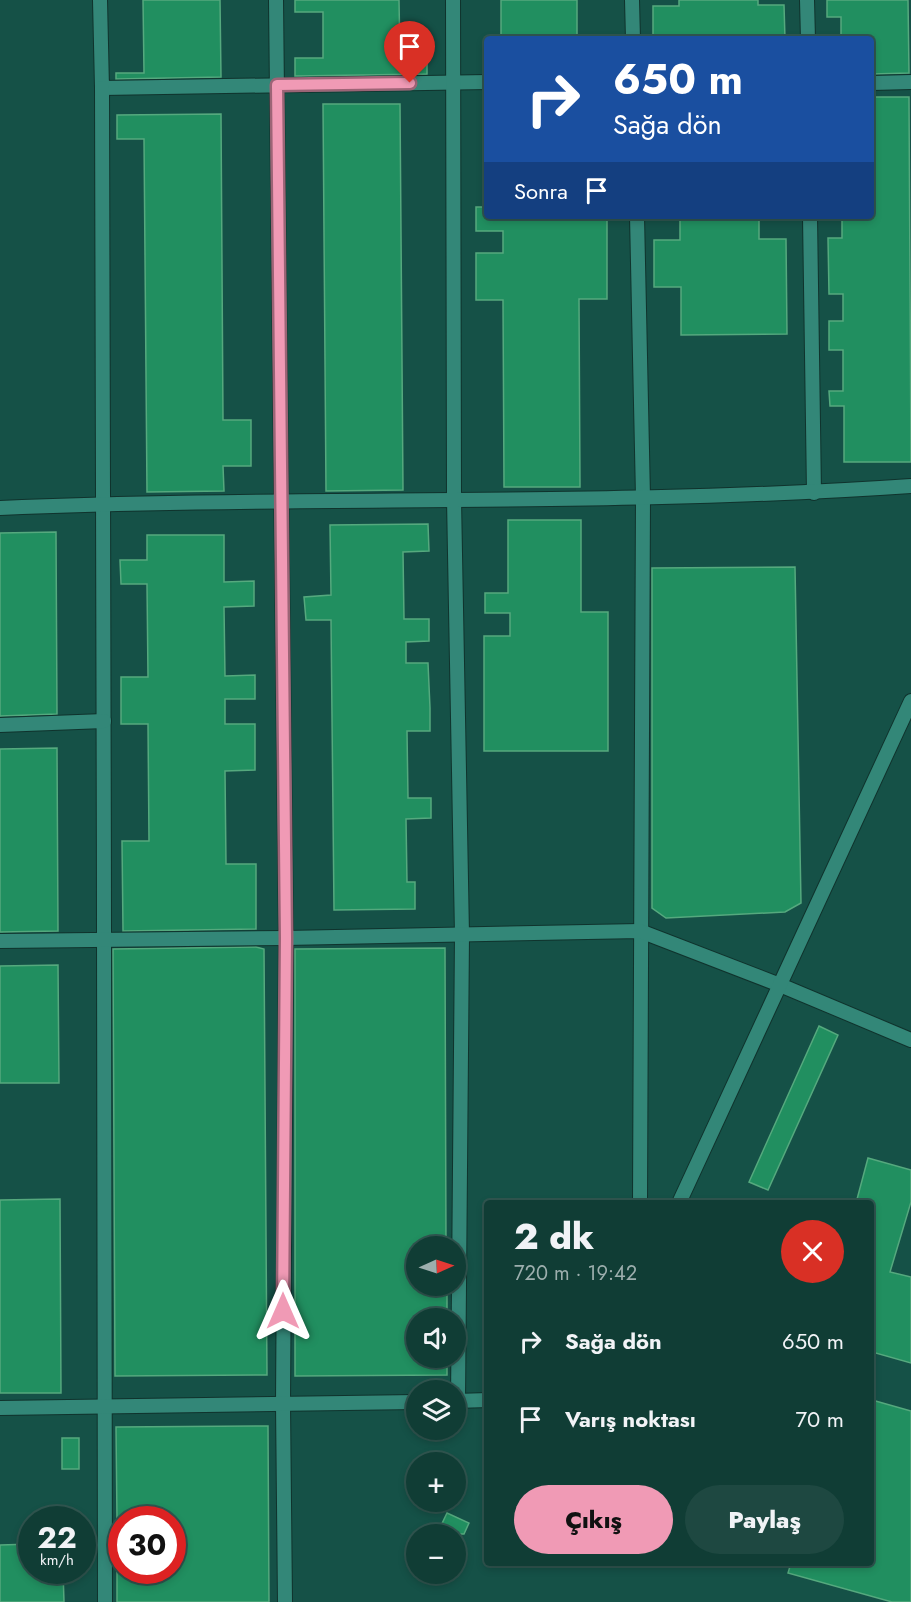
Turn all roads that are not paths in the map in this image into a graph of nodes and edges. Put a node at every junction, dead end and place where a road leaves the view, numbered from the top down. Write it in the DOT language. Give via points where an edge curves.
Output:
graph roads {
  1 [pos="100,0"];
  2 [pos="276,0"];
  3 [pos="453,0"];
  4 [pos="632,0"];
  5 [pos="807,0"];
  6 [pos="633,36"];
  7 [pos="808,36"];
  8 [pos="454,82"];
  9 [pos="484,82"];
  10 [pos="911,82"];
  11 [pos="874,83"];
  12 [pos="277,85"];
  13 [pos="102,88"];
  14 [pos="637,219"];
  15 [pos="810,219"];
  16 [pos="911,486"];
  17 [pos="814,493"];
  18 [pos="643,497"];
  19 [pos="454,499"];
  20 [pos="281,501"];
  21 [pos="105,503"];
  22 [pos="0,508"];
  23 [pos="911,701"];
  24 [pos="104,722"];
  25 [pos="0,725"];
  26 [pos="640,931"];
  27 [pos="462,934"];
  28 [pos="286,938"];
  29 [pos="102,940"];
  30 [pos="0,941"];
  31 [pos="780,985"];
  32 [pos="911,1040"];
  33 [pos="640,1200"];
  34 [pos="680,1200"];
  35 [pos="457,1380"];
  36 [pos="484,1400"];
  37 [pos="466,1401"];
  38 [pos="406,1402"];
  39 [pos="283,1404"];
  40 [pos="0,1408"];
  41 [pos="104,1408"];
  42 [pos="105,1602"];
  43 [pos="285,1602"];
  1 -- 13 [label="street"];
  2 -- 12 [label="street"];
  3 -- 8 [label="street"];
  4 -- 6 [label="street"];
  5 -- 7 [label="street"];
  8 -- 9 [label="street"];
  8 -- 12 [label="street"];
  8 -- 19 [label="street"];
  10 -- 11 [label="street"];
  12 -- 13 [label="street"];
  12 -- 20 [label="street"];
  13 -- 21 [label="street"];
  14 -- 18 [label="street"];
  15 -- 17 [label="street"];
  16 -- 17 [label="street"];
  17 -- 18 [label="street"];
  18 -- 19 [label="street"];
  18 -- 26 [label="street"];
  19 -- 20 [label="street"];
  19 -- 27 [label="street"];
  20 -- 21 [label="street"];
  20 -- 28 [label="street"];
  21 -- 22 [label="street"];
  21 -- 24 [label="street"];
  23 -- 31 [label="street"];
  24 -- 25 [label="street"];
  24 -- 29 [label="street"];
  26 -- 27 [label="street"];
  26 -- 31 [label="street"];
  26 -- 33 [label="street"];
  27 -- 28 [label="street"];
  27 -- 35 [label="street"];
  28 -- 29 [label="street"];
  28 -- 39 [label="street"];
  29 -- 30 [label="street"];
  29 -- 41 [label="street"];
  31 -- 32 [label="street"];
  31 -- 34 [label="street"];
  36 -- 37 [label="street"];
  38 -- 39 [label="street"];
  39 -- 41 [label="street"];
  39 -- 43 [label="street"];
  40 -- 41 [label="street"];
  41 -- 42 [label="street"];
}
